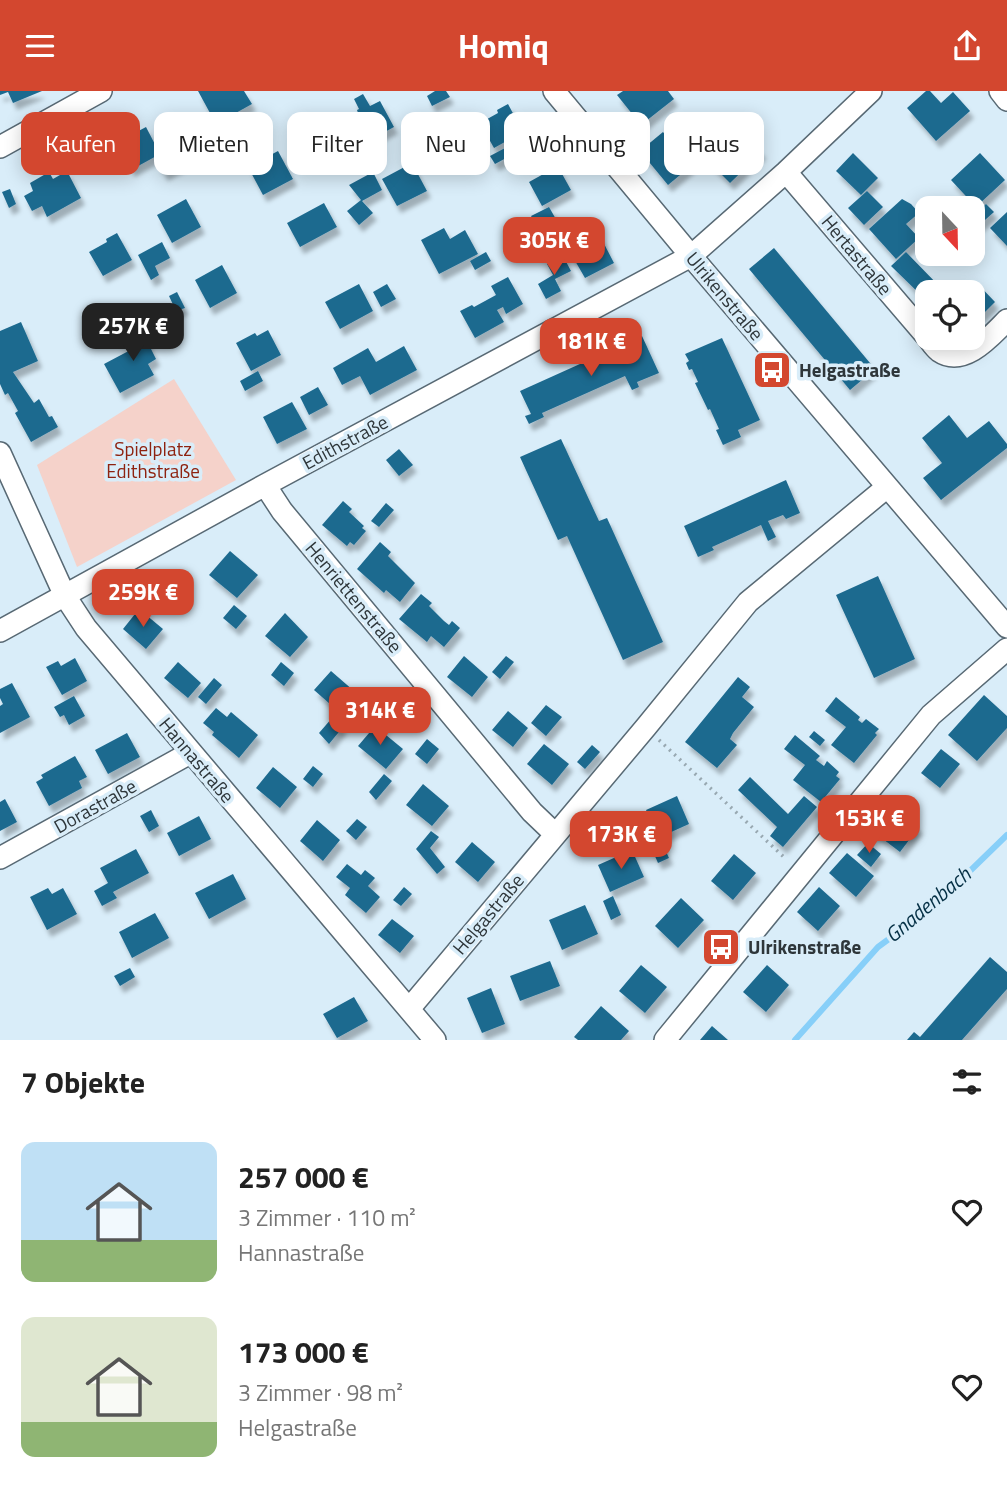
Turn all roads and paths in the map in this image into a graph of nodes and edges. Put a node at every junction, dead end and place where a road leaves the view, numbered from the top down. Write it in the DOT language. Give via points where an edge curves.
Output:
graph roads {
  1 [pos="101,91"];
  2 [pos="554,91"];
  3 [pos="871,91"];
  4 [pos="1000,91"];
  5 [pos="1007,100"];
  6 [pos="0,147"];
  7 [pos="786,172"];
  8 [pos="691,257"];
  9 [pos="1007,320"];
  10 [pos="915,323"];
  11 [pos="985,342"];
  12 [pos="938,350"];
  13 [pos="973,350"];
  14 [pos="0,453"];
  15 [pos="265,485"];
  16 [pos="887,487"];
  17 [pos="65,596"];
  18 [pos="1007,627"];
  19 [pos="0,631"];
  20 [pos="1007,649"];
  21 [pos="646,727"];
  22 [pos="190,753"];
  23 [pos="555,834"];
  24 [pos="0,858"];
  25 [pos="801,873"];
  26 [pos="409,1009"];
  27 [pos="435,1040"];
  28 [pos="665,1040"];
  1 -- 6 [label="street"];
  2 -- 8 [label="street, Ulrikenstraße"];
  3 -- 7 [label="street, Edithstraße"];
  4 -- 5 [label="street"];
  7 -- 8 [label="street, Edithstraße"];
  7 -- 10 [label="street, Hertastraße"];
  8 -- 15 [label="street, Edithstraße"];
  8 -- 16 [label="street, Ulrikenstraße"];
  9 -- 11 [label="street, Hertastraße"];
  12 -- 13 [label="street, Hertastraße" via="955,356"];
  14 -- 17 [label="street, Hannastraße"];
  15 -- 17 [label="street, Edithstraße"];
  15 -- 23 [label="street, Henriettenstraße" via="532,813"];
  16 -- 18 [label="street, Ulrikenstraße"];
  16 -- 21 [label="street, Helgastraße" via="747,602"];
  17 -- 19 [label="street, Edithstraße"];
  17 -- 22 [label="street, Hannastraße" via="86,628"];
  20 -- 25 [label="street" via="931,715"];
  21 -- 23 [label="street, Helgastraße"];
  21 -- 25 [label="path"];
  22 -- 24 [label="street, Dorastraße"];
  22 -- 26 [label="street, Hannastraße"];
  23 -- 26 [label="street, Helgastraße"];
  25 -- 28 [label="street"];
  26 -- 27 [label="street, Hannastraße"];
}
